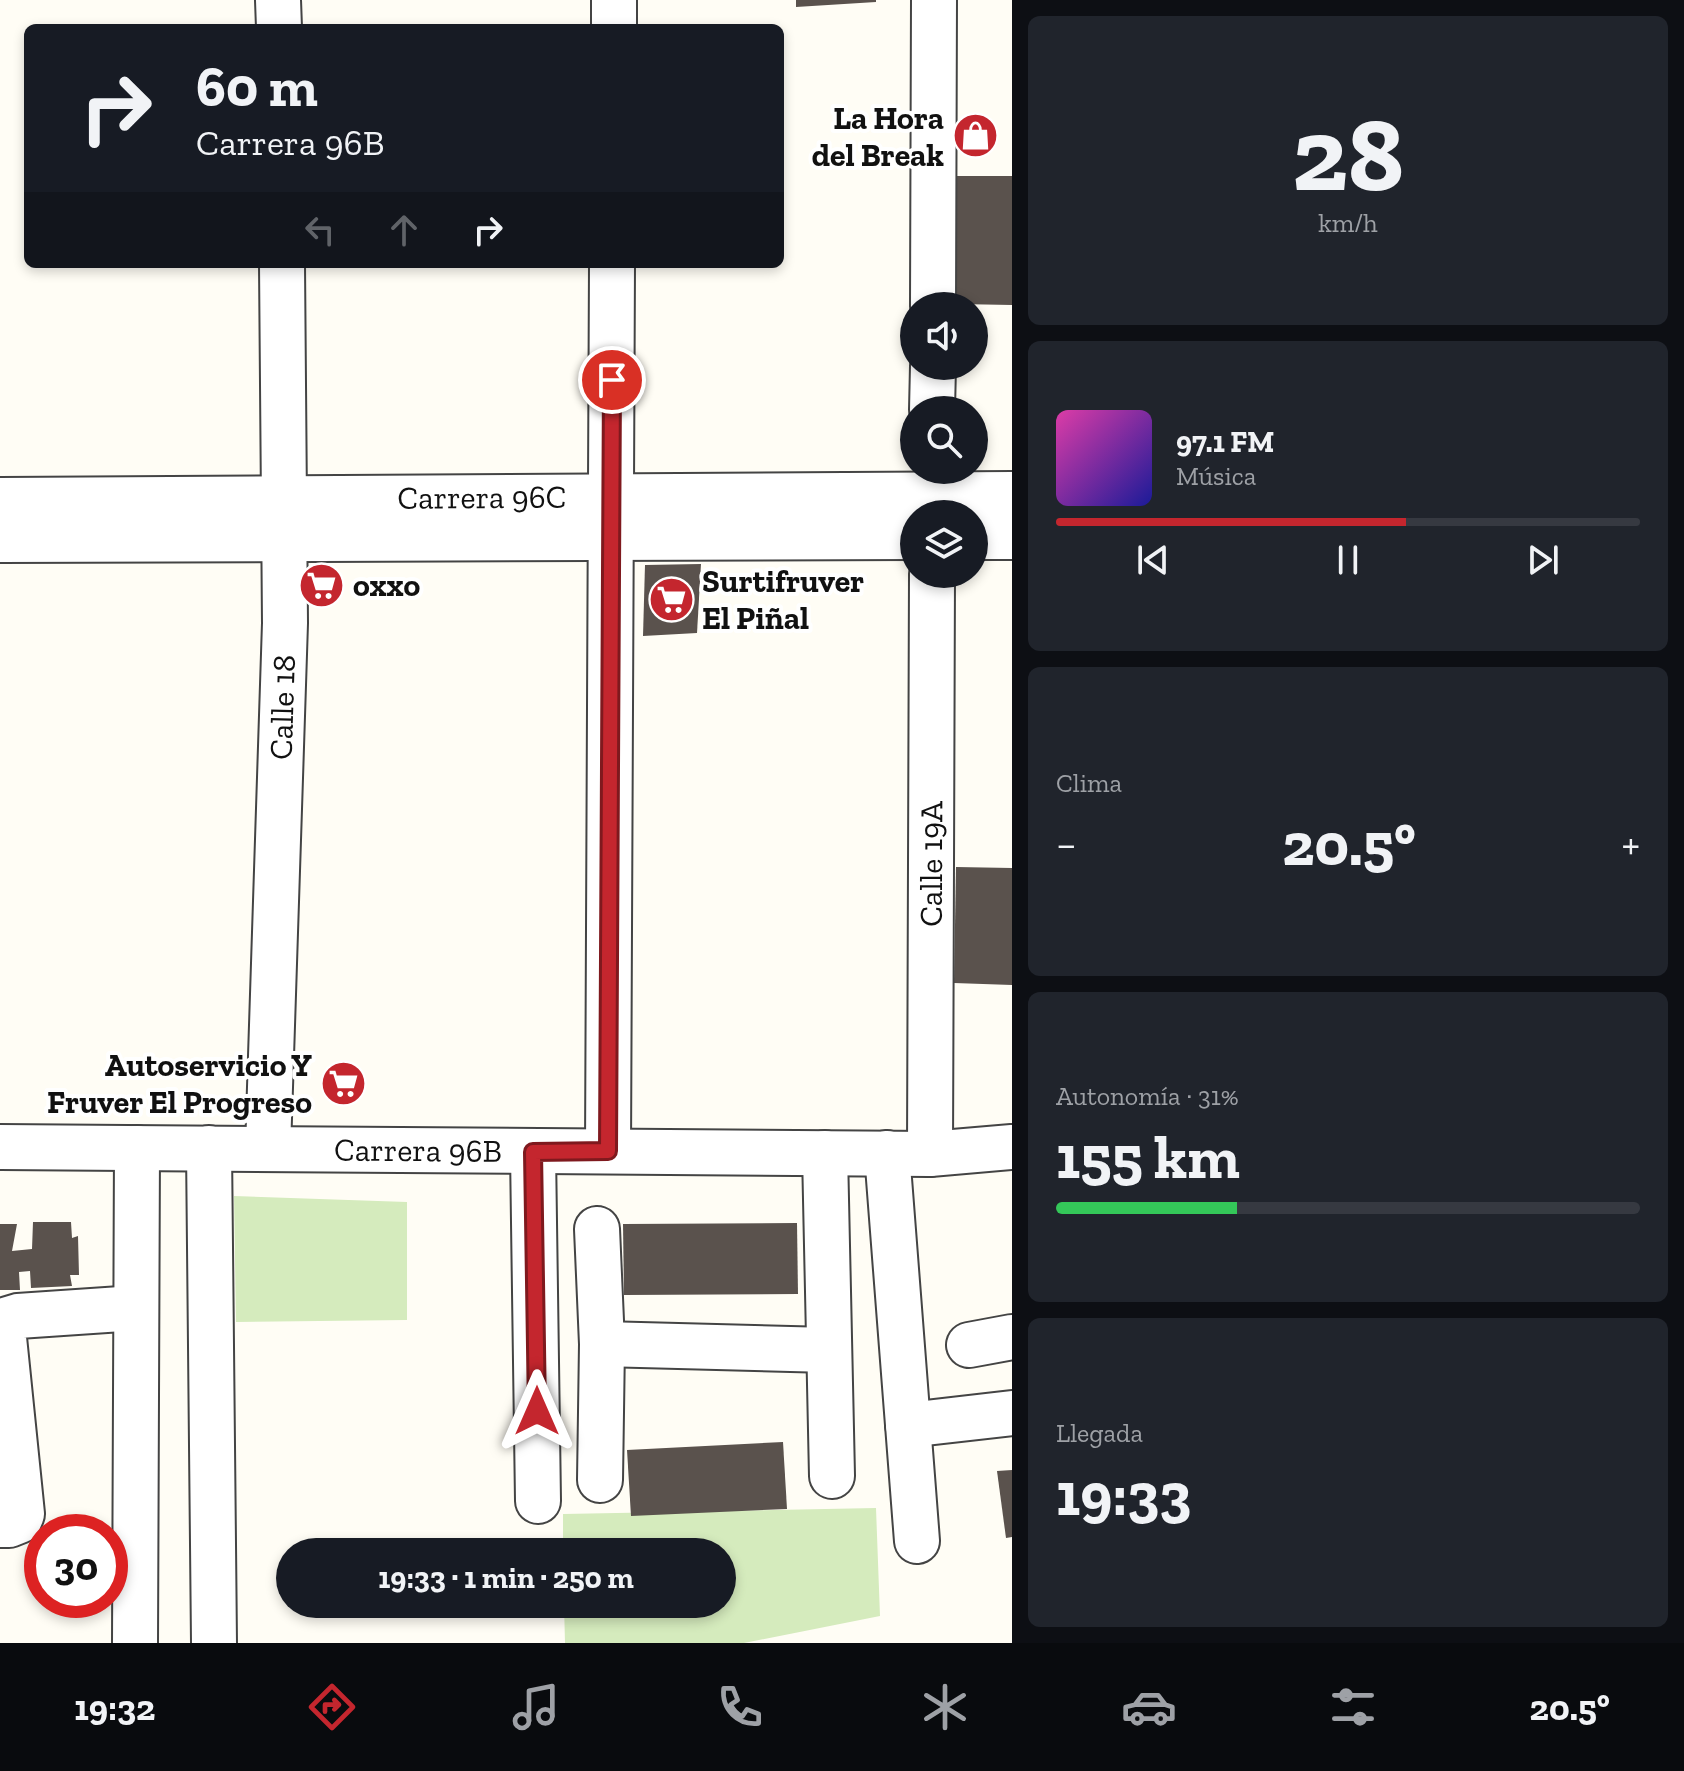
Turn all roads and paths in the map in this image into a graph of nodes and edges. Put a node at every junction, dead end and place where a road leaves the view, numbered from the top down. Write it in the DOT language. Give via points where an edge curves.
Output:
graph roads {
  1 [pos="278,0"];
  2 [pos="614,0"];
  3 [pos="934,0"];
  4 [pos="279,24"];
  5 [pos="614,24"];
  6 [pos="282,268"];
  7 [pos="612,268"];
  8 [pos="933,292"];
  9 [pos="932,493"];
  10 [pos="1012,494"];
  11 [pos="0,500"];
  12 [pos="611,517"];
  13 [pos="284,519"];
  14 [pos="900,536"];
  15 [pos="988,537"];
  16 [pos="1012,537"];
  17 [pos="0,540"];
  18 [pos="932,588"];
  19 [pos="0,1147"];
  20 [pos="1012,1147"];
  21 [pos="137,1148"];
  22 [pos="209,1148"];
  23 [pos="268,1149"];
  24 [pos="608,1151"];
  25 [pos="533,1152"];
  26 [pos="825,1153"];
  27 [pos="887,1153"];
  28 [pos="930,1154"];
  29 [pos="597,1229"];
  30 [pos="136,1308"];
  31 [pos="1012,1337"];
  32 [pos="602,1344"];
  33 [pos="969,1345"];
  34 [pos="829,1350"];
  35 [pos="1012,1413"];
  36 [pos="908,1425"];
  37 [pos="832,1476"];
  38 [pos="600,1480"];
  39 [pos="538,1501"];
  40 [pos="0,1525"];
  41 [pos="917,1541"];
  42 [pos="135,1643"];
  43 [pos="214,1643"];
  1 -- 4 [label="street"];
  2 -- 5 [label="street"];
  3 -- 8 [label="street"];
  6 -- 13 [label="street, Calle 18"];
  7 -- 12 [label="street"];
  9 -- 10 [label="street, Carrera 96C"];
  9 -- 12 [label="street, Carrera 96C"];
  11 -- 13 [label="street, Carrera 96C"];
  12 -- 13 [label="street, Carrera 96C"];
  12 -- 14 [label="street, Carrera 96C"];
  12 -- 24 [label="street"];
  13 -- 17 [label="street, Carrera 96C"];
  13 -- 23 [label="street, Calle 18"];
  15 -- 16 [label="street"];
  18 -- 28 [label="street, Calle 19A"];
  19 -- 21 [label="street, Carrera 96B"];
  20 -- 28 [label="street, Carrera 96B"];
  21 -- 22 [label="street, Carrera 96B"];
  21 -- 30 [label="street"];
  22 -- 23 [label="street, Carrera 96B"];
  22 -- 43 [label="street"];
  23 -- 25 [label="street, Carrera 96B"];
  24 -- 25 [label="street, Carrera 96B"];
  24 -- 26 [label="street, Carrera 96B"];
  25 -- 39 [label="street"];
  26 -- 27 [label="street, Carrera 96B"];
  26 -- 34 [label="street"];
  27 -- 28 [label="street, Carrera 96B"];
  27 -- 36 [label="street"];
  29 -- 32 [label="street"];
  30 -- 40 [label="street" via="8,1319 3,1328 22,1514 19,1521"];
  30 -- 42 [label="street"];
  31 -- 33 [label="street"];
  32 -- 34 [label="street"];
  32 -- 38 [label="street"];
  34 -- 37 [label="street"];
  35 -- 36 [label="street"];
  36 -- 41 [label="street"];
}
